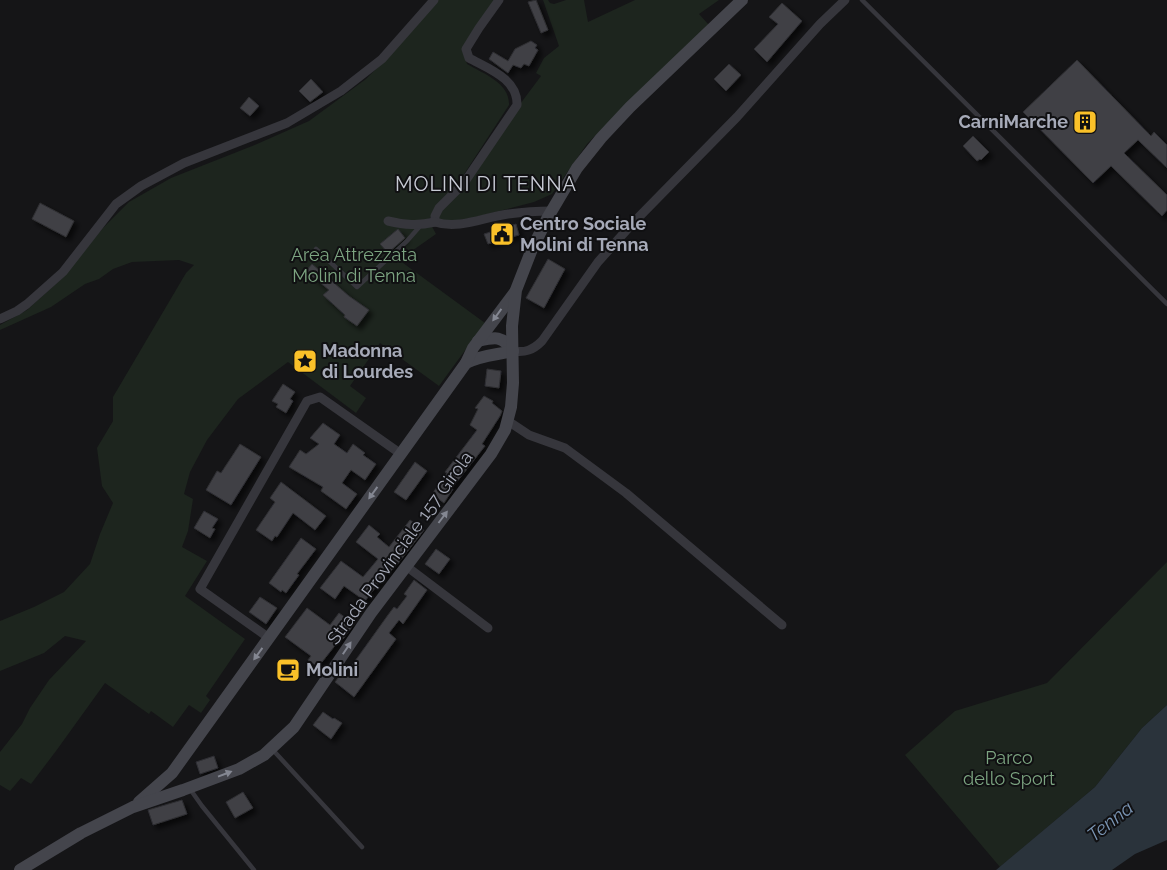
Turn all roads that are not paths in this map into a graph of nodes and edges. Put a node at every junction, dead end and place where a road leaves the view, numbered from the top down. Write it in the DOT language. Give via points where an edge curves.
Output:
graph roads {
  1 [pos="434,0"];
  2 [pos="499,0"];
  3 [pos="742,0"];
  4 [pos="845,0"];
  5 [pos="862,0"];
  6 [pos="551,211"];
  7 [pos="388,221"];
  8 [pos="435,222"];
  9 [pos="421,225"];
  10 [pos="316,249"];
  11 [pos="516,290"];
  12 [pos="1167,304"];
  13 [pos="0,319"];
  14 [pos="478,341"];
  15 [pos="512,351"];
  16 [pos="466,363"];
  17 [pos="508,421"];
  18 [pos="401,454"];
  19 [pos="406,566"];
  20 [pos="782,626"];
  21 [pos="488,628"];
  22 [pos="269,638"];
  23 [pos="271,748"];
  24 [pos="172,773"];
  25 [pos="184,790"];
  26 [pos="134,807"];
  27 [pos="362,847"];
  28 [pos="20,870"];
  29 [pos="254,870"];
  1 -- 13 [label="street" via="382,59 341,91 288,123 184,163 141,186 116,204 62,272 27,304"];
  2 -- 8 [label="street" via="466,49 470,58 507,80 518,96 517,105 464,183 439,208"];
  3 -- 6 [label="main road, Strada Provinciale 157 Girola" via="601,138 577,168"];
  4 -- 15 [label="street" via="598,262 542,341 522,353"];
  5 -- 12 [label="lane"];
  6 -- 8 [label="street" via="506,214 457,224"];
  6 -- 11 [label="main road, Strada Provinciale 157 Girola"];
  7 -- 9 [label="street"];
  8 -- 9 [label="street"];
  9 -- 10 [label="lane" via="407,242 357,286"];
  11 -- 14 [label="main road, Strada Provinciale 157 Girola, one-way"];
  11 -- 15 [label="main road, Strada Provinciale 157 Girola"];
  14 -- 15 [label="main road" via="499,338"];
  14 -- 16 [label="main road, Strada Provinciale 157 Girola"];
  15 -- 16 [label="main road" via="484,355"];
  15 -- 17 [label="main road, Strada Provinciale 157 Girola" via="513,391"];
  16 -- 18 [label="main road, Strada Provinciale 157 Girola"];
  19 -- 17 [label="main road, Strada Provinciale 157 Girola, one-way" via="491,454"];
  17 -- 20 [label="street" via="529,435 565,448 626,493"];
  18 -- 22 [label="main road, Strada Provinciale 157 Girola, one-way"];
  18 -- 22 [label="street" via="320,397 307,401 200,589"];
  19 -- 21 [label="street"];
  23 -- 19 [label="main road, Strada Provinciale 157 Girola, one-way" via="294,727"];
  22 -- 24 [label="main road, Strada Provinciale 157 Girola, one-way"];
  25 -- 23 [label="main road, Strada Provinciale 157 Girola, one-way" via="239,769"];
  23 -- 27 [label="lane"];
  24 -- 25 [label="main road" via="172,786"];
  24 -- 26 [label="main road, Strada Provinciale 157 Girola"];
  25 -- 26 [label="main road, Strada Provinciale 157 Girola"];
  25 -- 29 [label="lane" via="202,806"];
  26 -- 28 [label="main road, Strada Provinciale 157 Girola" via="81,833"];
}
